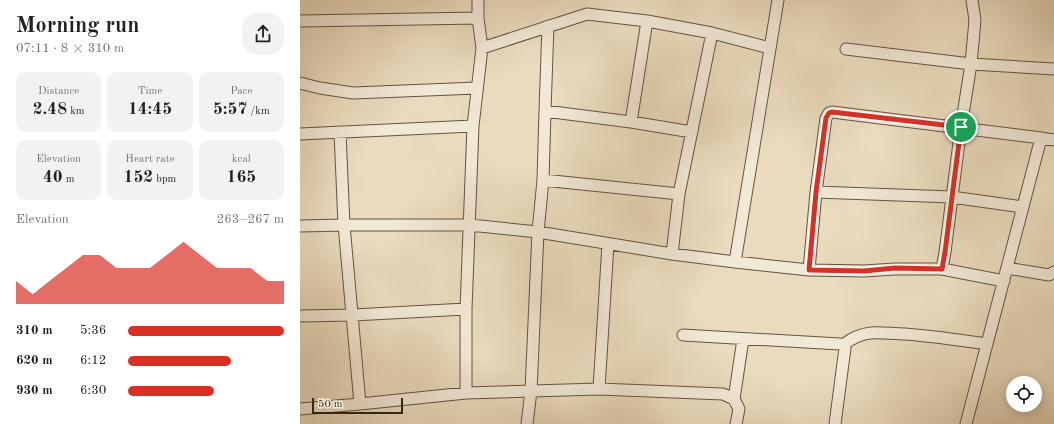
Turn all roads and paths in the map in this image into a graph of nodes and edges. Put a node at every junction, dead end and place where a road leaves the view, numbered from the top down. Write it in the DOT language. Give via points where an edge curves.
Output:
graph roads {
  1 [pos="478,0"];
  2 [pos="778,0"];
  3 [pos="972,0"];
  4 [pos="478,18"];
  5 [pos="300,21"];
  6 [pos="647,21"];
  7 [pos="548,26"];
  8 [pos="712,33"];
  9 [pos="482,48"];
  10 [pos="770,48"];
  11 [pos="846,49"];
  12 [pos="971,64"];
  13 [pos="1054,69"];
  14 [pos="300,83"];
  15 [pos="478,88"];
  16 [pos="544,111"];
  17 [pos="631,122"];
  18 [pos="473,126"];
  19 [pos="961,127"];
  20 [pos="340,132"];
  21 [pos="692,132"];
  22 [pos="300,134"];
  23 [pos="1041,138"];
  24 [pos="1054,140"];
  25 [pos="542,180"];
  26 [pos="816,192"];
  27 [pos="679,194"];
  28 [pos="952,197"];
  29 [pos="1022,207"];
  30 [pos="344,225"];
  31 [pos="470,225"];
  32 [pos="300,226"];
  33 [pos="538,232"];
  34 [pos="608,244"];
  35 [pos="672,254"];
  36 [pos="735,262"];
  37 [pos="1007,268"];
  38 [pos="942,269"];
  39 [pos="809,270"];
  40 [pos="1052,277"];
  41 [pos="1004,281"];
  42 [pos="466,309"];
  43 [pos="353,315"];
  44 [pos="300,316"];
  45 [pos="683,335"];
  46 [pos="743,339"];
  47 [pos="987,344"];
  48 [pos="843,345"];
  49 [pos="600,389"];
  50 [pos="530,391"];
  51 [pos="466,393"];
  52 [pos="734,399"];
  53 [pos="360,404"];
  54 [pos="300,409"];
  55 [pos="526,424"];
  56 [pos="736,424"];
  57 [pos="835,424"];
  58 [pos="966,424"];
  1 -- 4 [label="street"];
  2 -- 10 [label="street"];
  3 -- 12 [label="street" via="975,20"];
  4 -- 5 [label="street"];
  4 -- 9 [label="street"];
  6 -- 7 [label="street" via="587,14"];
  6 -- 8 [label="street"];
  6 -- 17 [label="street"];
  7 -- 9 [label="street"];
  7 -- 16 [label="street"];
  8 -- 10 [label="street"];
  8 -- 21 [label="street"];
  9 -- 15 [label="street"];
  10 -- 36 [label="street"];
  11 -- 12 [label="street"];
  12 -- 13 [label="street"];
  12 -- 19 [label="street"];
  14 -- 15 [label="street" via="353,93"];
  15 -- 18 [label="street"];
  16 -- 17 [label="street"];
  16 -- 25 [label="street"];
  17 -- 21 [label="street"];
  18 -- 20 [label="street"];
  18 -- 31 [label="street"];
  19 -- 23 [label="street"];
  19 -- 26 [label="street" via="829,113 826,118"];
  19 -- 28 [label="street"];
  20 -- 22 [label="street"];
  20 -- 30 [label="street"];
  21 -- 27 [label="street"];
  23 -- 24 [label="street"];
  23 -- 29 [label="street"];
  25 -- 27 [label="street"];
  25 -- 33 [label="street"];
  26 -- 28 [label="street"];
  26 -- 39 [label="street"];
  27 -- 35 [label="street"];
  28 -- 29 [label="street"];
  28 -- 38 [label="street"];
  29 -- 37 [label="street"];
  30 -- 31 [label="street"];
  30 -- 32 [label="street"];
  30 -- 43 [label="street"];
  31 -- 33 [label="street"];
  31 -- 42 [label="street"];
  33 -- 34 [label="street"];
  33 -- 50 [label="street"];
  34 -- 35 [label="street"];
  34 -- 49 [label="street"];
  35 -- 36 [label="street"];
  36 -- 39 [label="street"];
  37 -- 40 [label="street"];
  37 -- 41 [label="street"];
  38 -- 39 [label="street"];
  38 -- 41 [label="street"];
  41 -- 47 [label="street"];
  42 -- 43 [label="street"];
  42 -- 51 [label="street"];
  43 -- 44 [label="street"];
  43 -- 53 [label="street"];
  45 -- 46 [label="street"];
  46 -- 48 [label="street"];
  46 -- 52 [label="street"];
  47 -- 48 [label="street" via="927,336 870,333 851,339"];
  47 -- 58 [label="street"];
  48 -- 57 [label="street"];
  49 -- 50 [label="street"];
  49 -- 52 [label="street" via="723,394"];
  50 -- 51 [label="street"];
  50 -- 55 [label="street"];
  51 -- 53 [label="street"];
  52 -- 56 [label="street" via="738,409"];
  53 -- 54 [label="street"];
}
